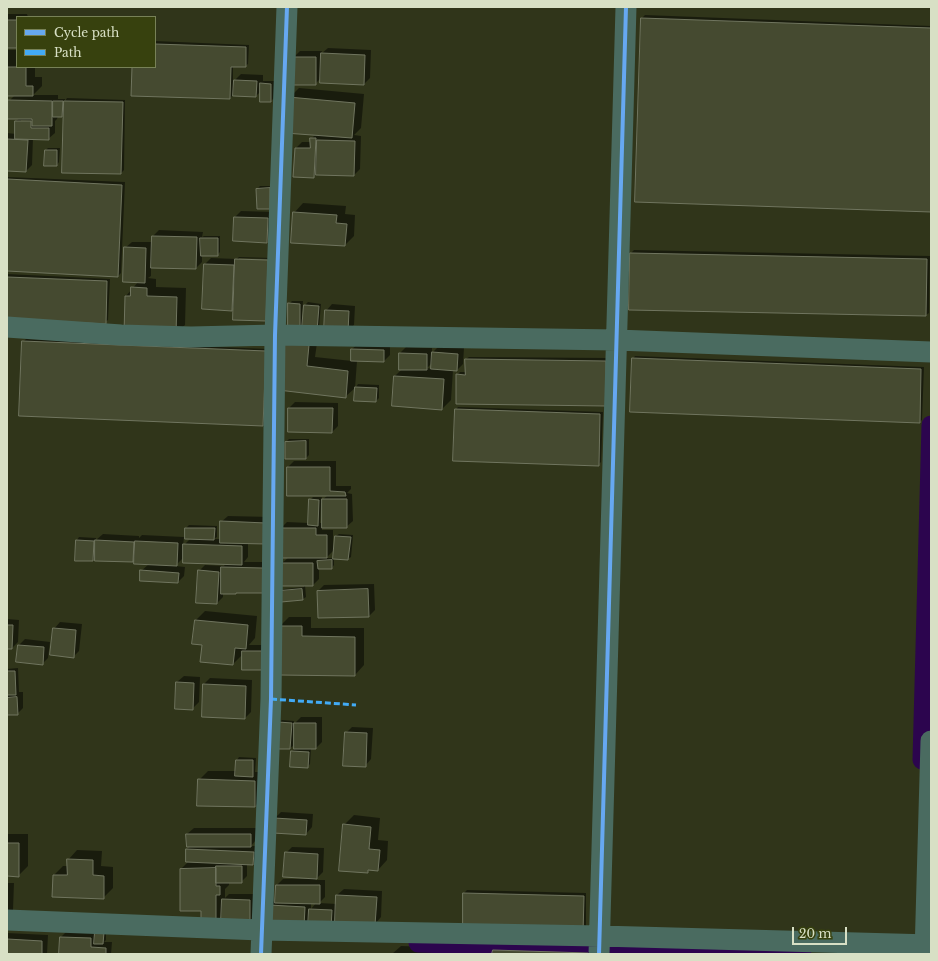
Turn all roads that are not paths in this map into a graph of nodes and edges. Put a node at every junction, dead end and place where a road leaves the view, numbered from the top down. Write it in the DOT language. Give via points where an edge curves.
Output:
graph roads {
  1 [pos="287,7"];
  2 [pos="626,7"];
  3 [pos="7,327"];
  4 [pos="275,335"];
  5 [pos="617,340"];
  6 [pos="931,352"];
  7 [pos="931,742"];
  8 [pos="7,920"];
  9 [pos="261,930"];
  10 [pos="599,945"];
  11 [pos="927,948"];
  12 [pos="261,954"];
  1 -- 4 [label="street"];
  2 -- 5 [label="street"];
  3 -- 4 [label="street" via="121,336"];
  4 -- 5 [label="street"];
  4 -- 9 [label="street" via="271,700"];
  5 -- 6 [label="street"];
  5 -- 10 [label="street"];
  7 -- 11 [label="street"];
  8 -- 9 [label="street"];
  9 -- 10 [label="street"];
  9 -- 12 [label="street"];
  10 -- 11 [label="street"];
}
